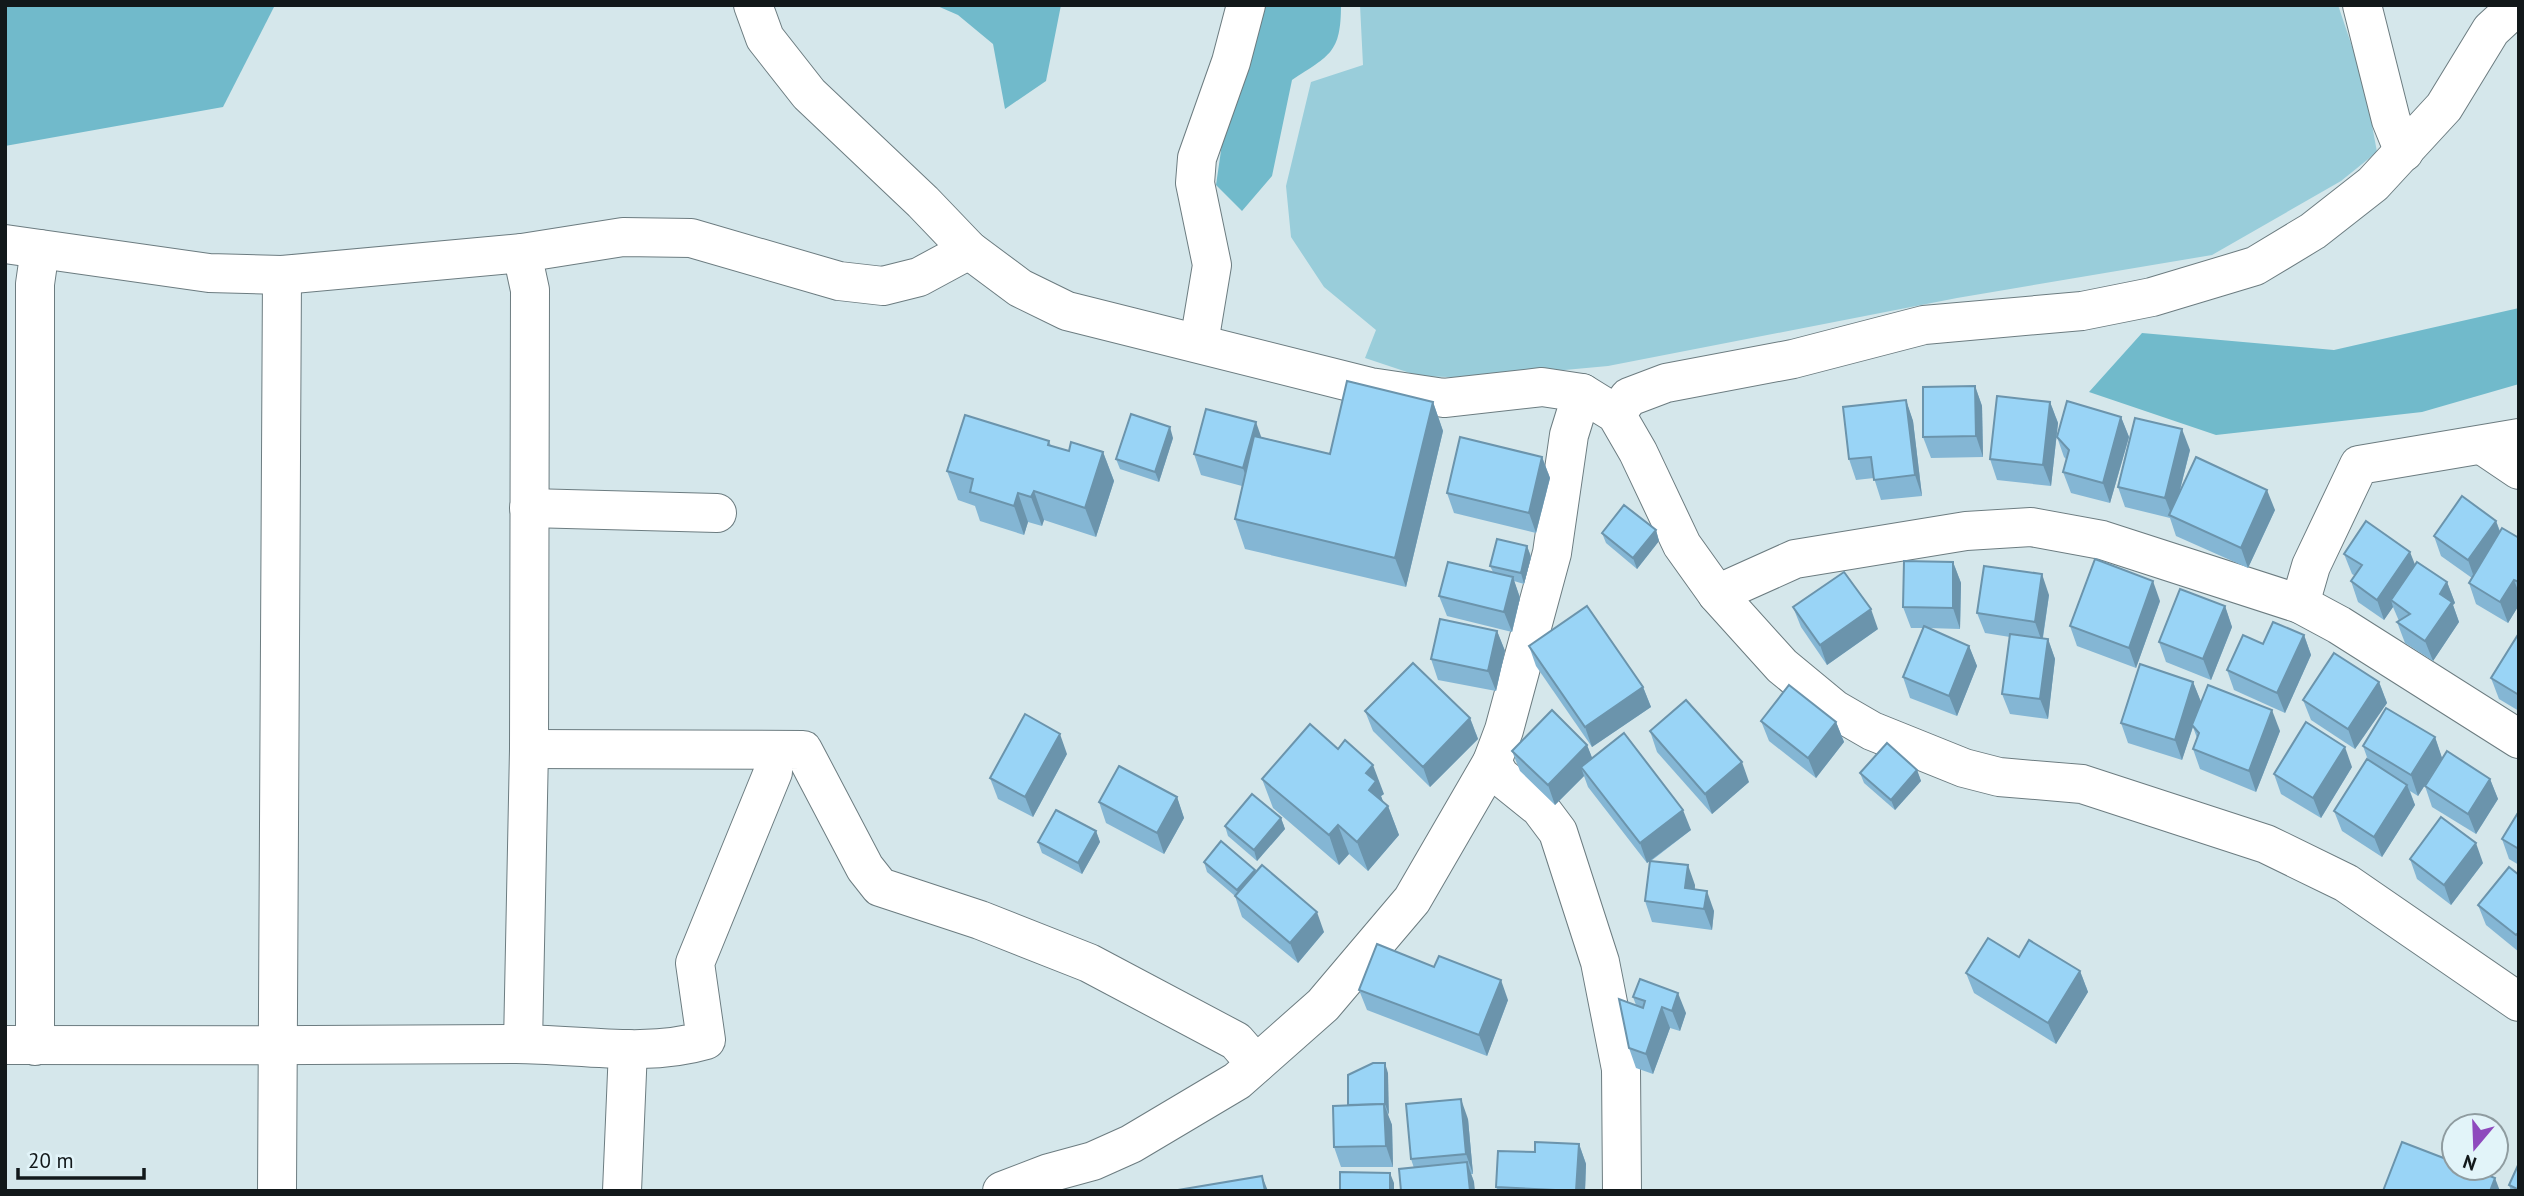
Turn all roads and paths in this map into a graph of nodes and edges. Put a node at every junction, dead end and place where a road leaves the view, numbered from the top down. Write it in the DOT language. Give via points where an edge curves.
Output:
graph roads {
  1 [pos="753,5"];
  2 [pos="1247,5"];
  3 [pos="2362,5"];
  4 [pos="2518,5"];
  5 [pos="2404,152"];
  6 [pos="23,247"];
  7 [pos="969,250"];
  8 [pos="522,253"];
  9 [pos="282,275"];
  10 [pos="1199,343"];
  11 [pos="1582,393"];
  12 [pos="1616,414"];
  13 [pos="2500,441"];
  14 [pos="2519,470"];
  15 [pos="529,508"];
  16 [pos="717,513"];
  17 [pos="1717,594"];
  18 [pos="2300,604"];
  19 [pos="2519,739"];
  20 [pos="529,750"];
  21 [pos="773,751"];
  22 [pos="1492,762"];
  23 [pos="2519,1002"];
  24 [pos="523,1044"];
  25 [pos="20,1045"];
  26 [pos="276,1046"];
  27 [pos="628,1049"];
  28 [pos="1255,1064"];
  29 [pos="1097,1176"];
  30 [pos="277,1191"];
  31 [pos="622,1191"];
  32 [pos="1002,1191"];
  33 [pos="1622,1191"];
  1 -- 7 [label="street" via="765,38 810,94"];
  2 -- 10 [label="street" via="1197,158 1195,183 1212,265"];
  3 -- 5 [label="street" via="2391,120"];
  4 -- 5 [label="street" via="2491,30 2444,107"];
  5 -- 12 [label="street" via="2373,184 2313,231 2255,266 2152,297 2082,311 1924,324 1793,359 1666,383 1629,397"];
  6 -- 9 [label="street" via="209,273"];
  6 -- 25 [label="street" via="35,284"];
  7 -- 8 [label="street" via="919,277 883,286 839,281 691,238 623,237"];
  7 -- 10 [label="street" via="1020,288 1067,311"];
  8 -- 9 [label="street"];
  8 -- 15 [label="street" via="530,290"];
  9 -- 26 [label="street"];
  10 -- 11 [label="street" via="1370,387 1444,398 1542,387"];
  11 -- 12 [label="street"];
  11 -- 22 [label="street" via="1569,435 1552,553"];
  12 -- 17 [label="street" via="1682,545"];
  13 -- 14 [label="street"];
  13 -- 18 [label="street" via="2359,465 2311,566"];
  15 -- 16 [label="street"];
  15 -- 20 [label="street"];
  17 -- 18 [label="street" via="1796,559 1966,531 2031,527 2102,540"];
  17 -- 23 [label="street" via="1782,666 1834,709 1872,732 1964,768 1999,777 2082,784 2266,844 2346,883"];
  18 -- 19 [label="street"];
  20 -- 21 [label="street"];
  20 -- 24 [label="street"];
  21 -- 27 [label="street" via="773,772 695,963 706,1041 682,1048"];
  21 -- 28 [label="street" via="803,751 864,868 880,887 1089,963 1236,1041"];
  22 -- 28 [label="street" via="1412,900 1323,1005"];
  22 -- 33 [label="street" via="1500,776 1540,808 1558,832 1600,962 1621,1069"];
  24 -- 26 [label="street"];
  24 -- 27 [label="street"];
  25 -- 26 [label="street"];
  26 -- 30 [label="street"];
  27 -- 31 [label="street"];
  28 -- 29 [label="street" via="1237,1081 1131,1144"];
  29 -- 32 [label="street" via="1049,1172"];
}
